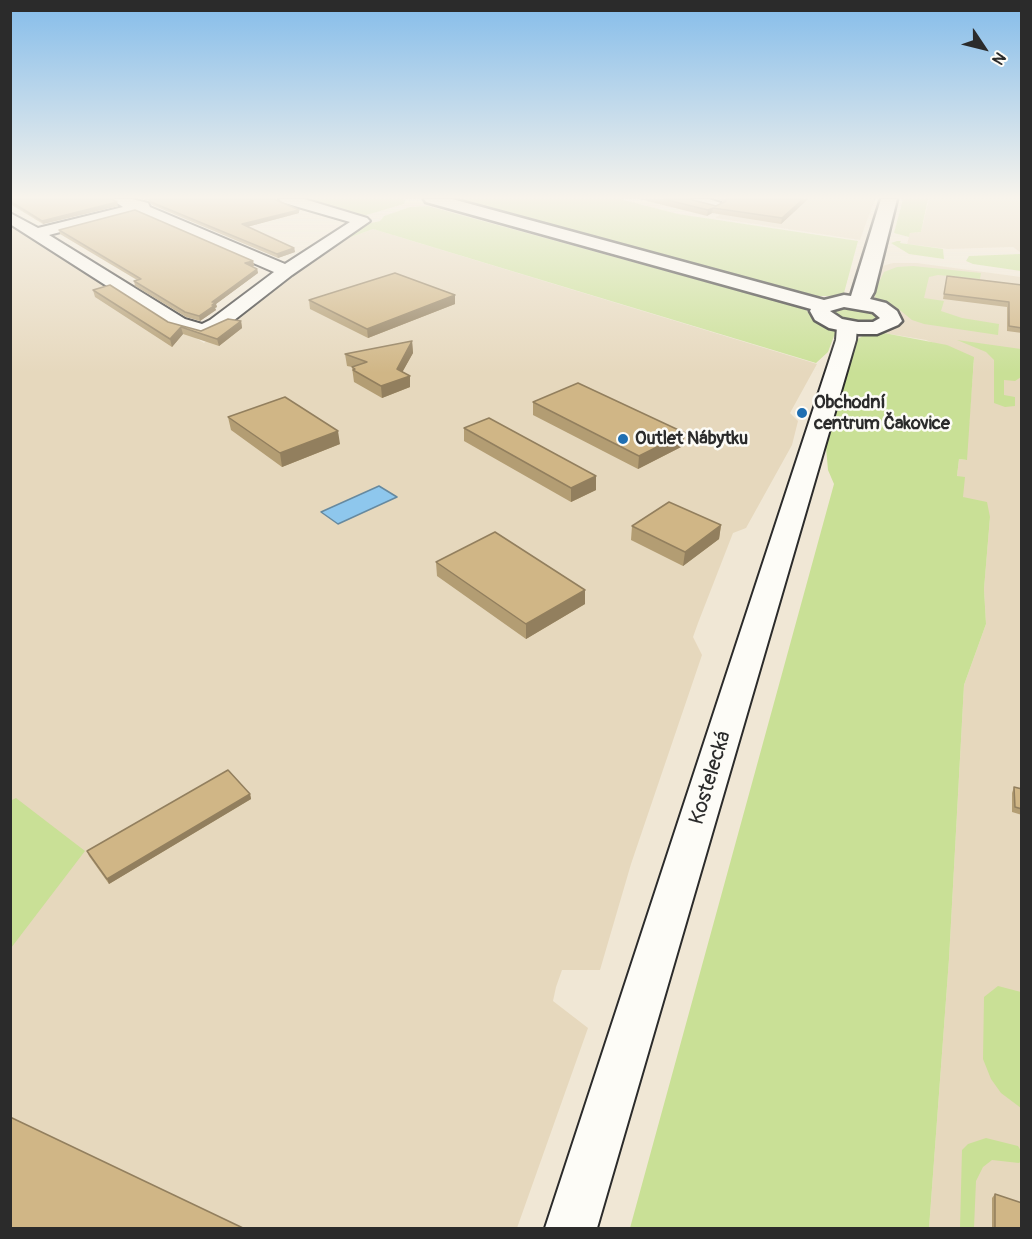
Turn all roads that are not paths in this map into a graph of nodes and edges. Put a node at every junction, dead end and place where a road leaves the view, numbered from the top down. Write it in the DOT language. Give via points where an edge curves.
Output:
graph roads {
  1 [pos="74,257"];
  2 [pos="252,257"];
  3 [pos="308,257"];
  4 [pos="643,257"];
  5 [pos="874,257"];
  6 [pos="286,271"];
  7 [pos="858,302"];
  8 [pos="825,306"];
  9 [pos="848,327"];
  10 [pos="571,1228"];
  1 -- 6 [label="street" via="178,323 203,330 217,324"];
  2 -- 6 [label="street"];
  3 -- 6 [label="street"];
  4 -- 8 [label="main road"];
  5 -- 7 [label="main road"];
  7 -- 8 [label="main road"];
  7 -- 9 [label="main road" via="883,309 891,321 877,327"];
  8 -- 9 [label="main road" via="820,310 822,316"];
  9 -- 10 [label="street, Kostelecká"];
}
